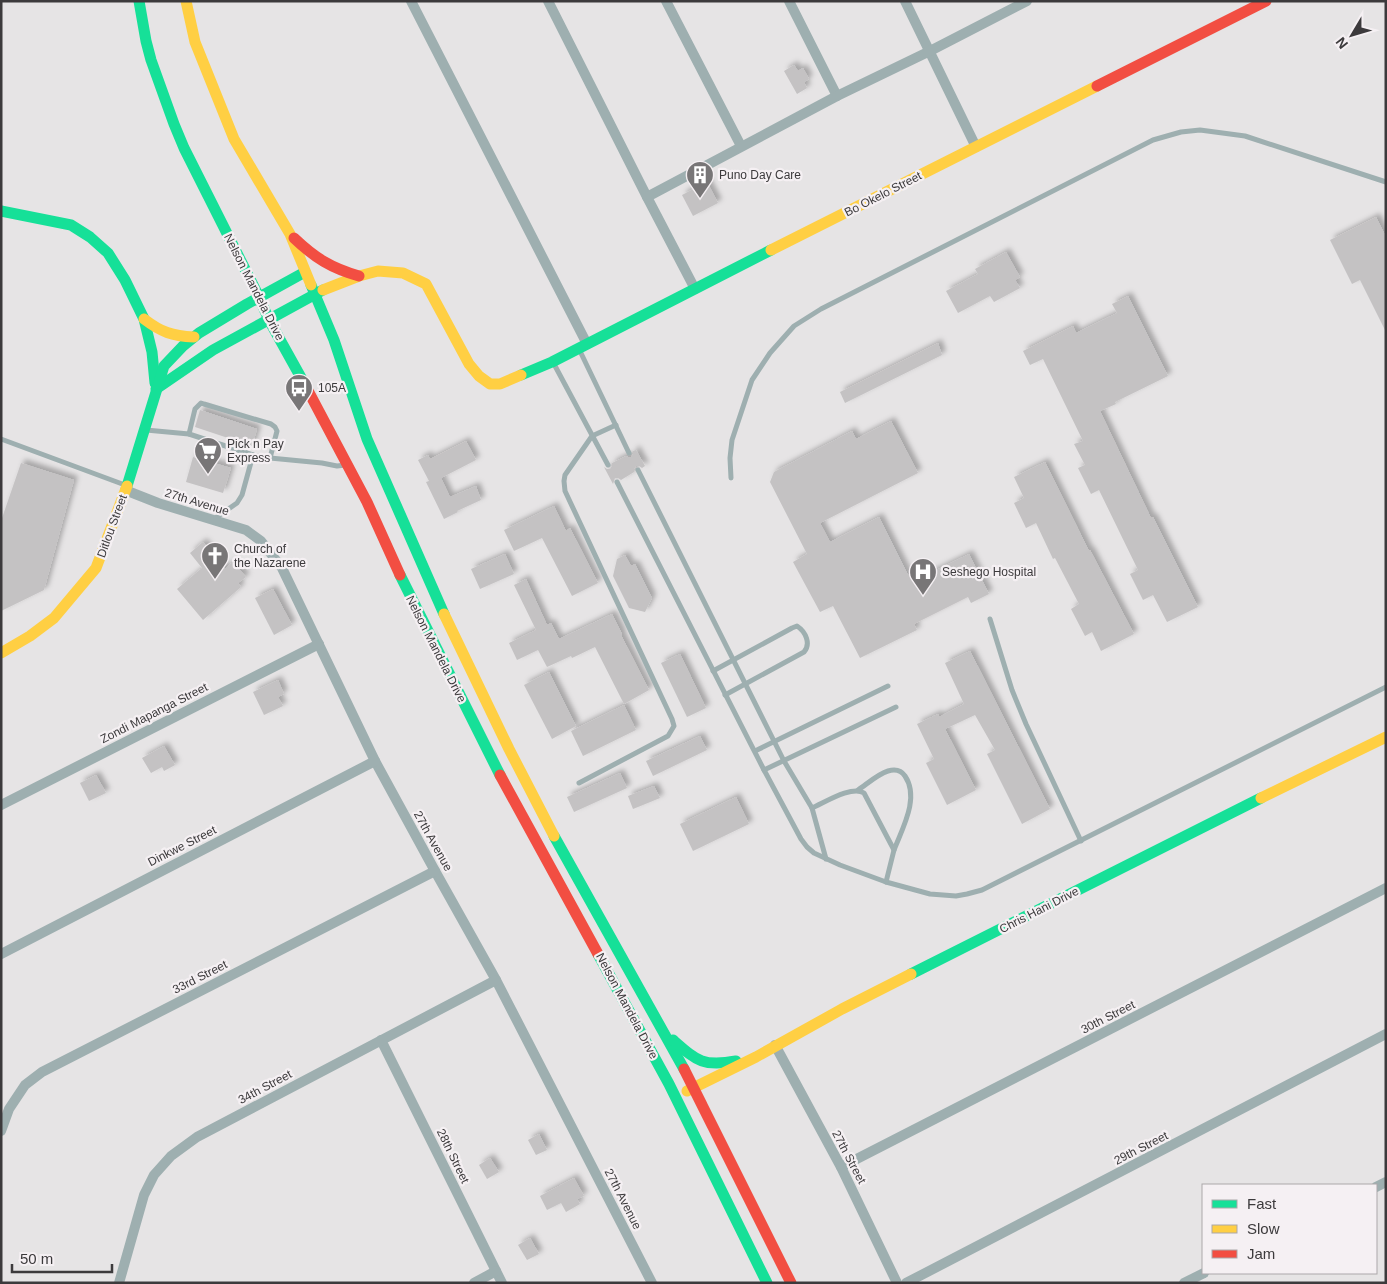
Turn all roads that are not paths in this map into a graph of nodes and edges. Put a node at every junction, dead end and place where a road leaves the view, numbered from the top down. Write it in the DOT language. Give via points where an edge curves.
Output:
graph roads {
  1 [pos="139,1"];
  2 [pos="186,1"];
  3 [pos="411,1"];
  4 [pos="548,1"];
  5 [pos="666,1"];
  6 [pos="789,1"];
  7 [pos="905,1"];
  8 [pos="1027,1"];
  9 [pos="1266,1"];
  10 [pos="930,51"];
  11 [pos="837,96"];
  12 [pos="741,146"];
  13 [pos="976,147"];
  14 [pos="1386,182"];
  15 [pos="647,197"];
  16 [pos="1,211"];
  17 [pos="290,234"];
  18 [pos="305,272"];
  19 [pos="359,276"];
  20 [pos="695,289"];
  21 [pos="315,294"];
  22 [pos="259,298"];
  23 [pos="144,319"];
  24 [pos="269,320"];
  25 [pos="194,337"];
  26 [pos="583,347"];
  27 [pos="552,362"];
  28 [pos="156,389"];
  29 [pos="616,425"];
  30 [pos="143,430"];
  31 [pos="189,434"];
  32 [pos="592,436"];
  33 [pos="1,439"];
  34 [pos="630,453"];
  35 [pos="253,455"];
  36 [pos="270,458"];
  37 [pos="347,465"];
  38 [pos="608,465"];
  39 [pos="638,470"];
  40 [pos="731,478"];
  41 [pos="616,482"];
  42 [pos="126,488"];
  43 [pos="214,520"];
  44 [pos="990,619"];
  45 [pos="318,644"];
  46 [pos="1,653"];
  47 [pos="733,661"];
  48 [pos="713,672"];
  49 [pos="745,684"];
  50 [pos="888,686"];
  51 [pos="1386,687"];
  52 [pos="725,695"];
  53 [pos="896,708"];
  54 [pos="1386,737"];
  55 [pos="774,742"];
  56 [pos="755,751"];
  57 [pos="375,761"];
  58 [pos="784,761"];
  59 [pos="764,770"];
  60 [pos="579,783"];
  61 [pos="858,790"];
  62 [pos="1,805"];
  63 [pos="812,808"];
  64 [pos="1081,841"];
  65 [pos="894,850"];
  66 [pos="826,859"];
  67 [pos="435,871"];
  68 [pos="886,882"];
  69 [pos="1386,888"];
  70 [pos="1,954"];
  71 [pos="496,980"];
  72 [pos="664,1032"];
  73 [pos="1386,1034"];
  74 [pos="381,1040"];
  75 [pos="775,1045"];
  76 [pos="756,1057"];
  77 [pos="694,1087"];
  78 [pos="675,1097"];
  79 [pos="1,1131"];
  80 [pos="841,1167"];
  81 [pos="496,1271"];
  82 [pos="1202,1274"];
  83 [pos="119,1283"];
  84 [pos="474,1283"];
  85 [pos="502,1283"];
  86 [pos="652,1283"];
  87 [pos="766,1283"];
  88 [pos="791,1283"];
  89 [pos="897,1283"];
  90 [pos="906,1283"];
  91 [pos="1184,1283"];
  1 -- 22 [label="main road, Nelson Mandela Drive" via="151,60 188,157"];
  2 -- 17 [label="main road, Nelson Mandela Drive" via="195,42 234,139"];
  3 -- 26 [label="street"];
  4 -- 15 [label="street"];
  5 -- 12 [label="street"];
  6 -- 11 [label="street"];
  7 -- 10 [label="street"];
  8 -- 10 [label="street"];
  9 -- 13 [label="main road, Bo Okelo Street"];
  10 -- 11 [label="street"];
  10 -- 13 [label="street"];
  11 -- 12 [label="street"];
  12 -- 15 [label="street"];
  13 -- 20 [label="main road, Bo Okelo Street"];
  14 -- 40 [label="lane" via="1245,136 1200,130 1152,140 821,309 794,326 752,380 732,440"];
  15 -- 20 [label="street"];
  16 -- 23 [label="main road" via="71,225 90,237 108,253"];
  17 -- 18 [label="main road, Nelson Mandela Drive"];
  17 -- 19 [label="main road" via="320,261"];
  18 -- 21 [label="main road, Nelson Mandela Drive"];
  18 -- 22 [label="main road, Ditlou Street"];
  19 -- 21 [label="main road"];
  19 -- 27 [label="main road, Bo Okelo Street" via="378,271 403,272 426,284 469,364 490,384 500,384"];
  20 -- 26 [label="main road, Bo Okelo Street"];
  21 -- 24 [label="main road"];
  21 -- 72 [label="main road, Nelson Mandela Drive" via="367,439 434,593 547,823"];
  22 -- 24 [label="main road, Nelson Mandela Drive"];
  22 -- 25 [label="main road, Ditlou Street"];
  23 -- 25 [label="main road" via="162,332"];
  23 -- 28 [label="main road"];
  24 -- 28 [label="main road" via="213,350"];
  24 -- 37 [label="main road, Nelson Mandela Drive"];
  25 -- 28 [label="main road, Ditlou Street" via="164,366"];
  26 -- 27 [label="main road, Bo Okelo Street"];
  26 -- 29 [label="lane"];
  27 -- 32 [label="lane"];
  28 -- 30 [label="main road, Ditlou Street"];
  29 -- 32 [label="lane"];
  29 -- 34 [label="lane"];
  30 -- 31 [label="lane"];
  30 -- 42 [label="main road, Ditlou Street"];
  31 -- 35 [label="lane"];
  31 -- 36 [label="lane" via="195,409 201,403 275,427 277,431"];
  32 -- 38 [label="lane"];
  32 -- 60 [label="lane" via="565,475 565,491 674,726 668,736"];
  33 -- 42 [label="lane"];
  35 -- 36 [label="lane"];
  35 -- 43 [label="lane" via="242,495 237,503"];
  36 -- 37 [label="lane"];
  37 -- 78 [label="main road, Nelson Mandela Drive" via="491,758"];
  39 -- 47 [label="lane"];
  41 -- 48 [label="lane"];
  42 -- 43 [label="street, 27th Avenue" via="158,503"];
  42 -- 46 [label="main road, Ditlou Street" via="96,568 54,618"];
  43 -- 45 [label="street, 27th Avenue" via="246,530 271,553 282,568"];
  44 -- 64 [label="lane" via="1012,690"];
  45 -- 57 [label="street, 27th Avenue"];
  45 -- 62 [label="street, Zondi Mapanga Street"];
  47 -- 48 [label="lane"];
  47 -- 49 [label="lane"];
  47 -- 49 [label="lane" via="797,626 808,642 804,652"];
  48 -- 52 [label="lane"];
  49 -- 52 [label="lane"];
  49 -- 55 [label="lane"];
  50 -- 55 [label="lane"];
  51 -- 64 [label="lane"];
  52 -- 56 [label="lane"];
  53 -- 58 [label="lane"];
  54 -- 75 [label="main road, Chris Hani Drive"];
  55 -- 56 [label="lane"];
  55 -- 58 [label="lane"];
  56 -- 59 [label="lane"];
  57 -- 67 [label="street, 27th Avenue"];
  57 -- 70 [label="street, Dinkwe Street"];
  58 -- 59 [label="lane"];
  58 -- 63 [label="lane"];
  59 -- 66 [label="lane" via="801,839 814,853"];
  61 -- 63 [label="lane"];
  61 -- 65 [label="lane" via="867,797"];
  61 -- 65 [label="lane" via="888,770 904,773 910,785 910,807"];
  63 -- 66 [label="lane"];
  64 -- 68 [label="lane" via="982,890 967,894 930,894"];
  65 -- 68 [label="lane"];
  66 -- 68 [label="lane"];
  67 -- 71 [label="street, 27th Avenue"];
  67 -- 79 [label="street, 33rd Street" via="42,1072 25,1085 9,1109"];
  69 -- 80 [label="street, 30th Street"];
  71 -- 74 [label="street, 34th Street"];
  71 -- 86 [label="street, 27th Avenue"];
  72 -- 76 [label="main road" via="705,1064"];
  72 -- 77 [label="main road, Nelson Mandela Drive"];
  73 -- 90 [label="street, 29th Street"];
  74 -- 81 [label="street, 28th Street"];
  74 -- 83 [label="street, 34th Street" via="197,1138 171,1156 154,1175 144,1195"];
  75 -- 76 [label="main road, Chris Hani Drive"];
  75 -- 80 [label="street, 27th Street"];
  76 -- 77 [label="main road, Chris Hani Drive"];
  77 -- 78 [label="main road, Chris Hani Drive"];
  77 -- 88 [label="main road, Nelson Mandela Drive"];
  78 -- 87 [label="main road, Nelson Mandela Drive"];
  80 -- 89 [label="street, 27th Street"];
  81 -- 84 [label="street"];
  81 -- 85 [label="street, 28th Street"];
  82 -- 91 [label="street"];
}
